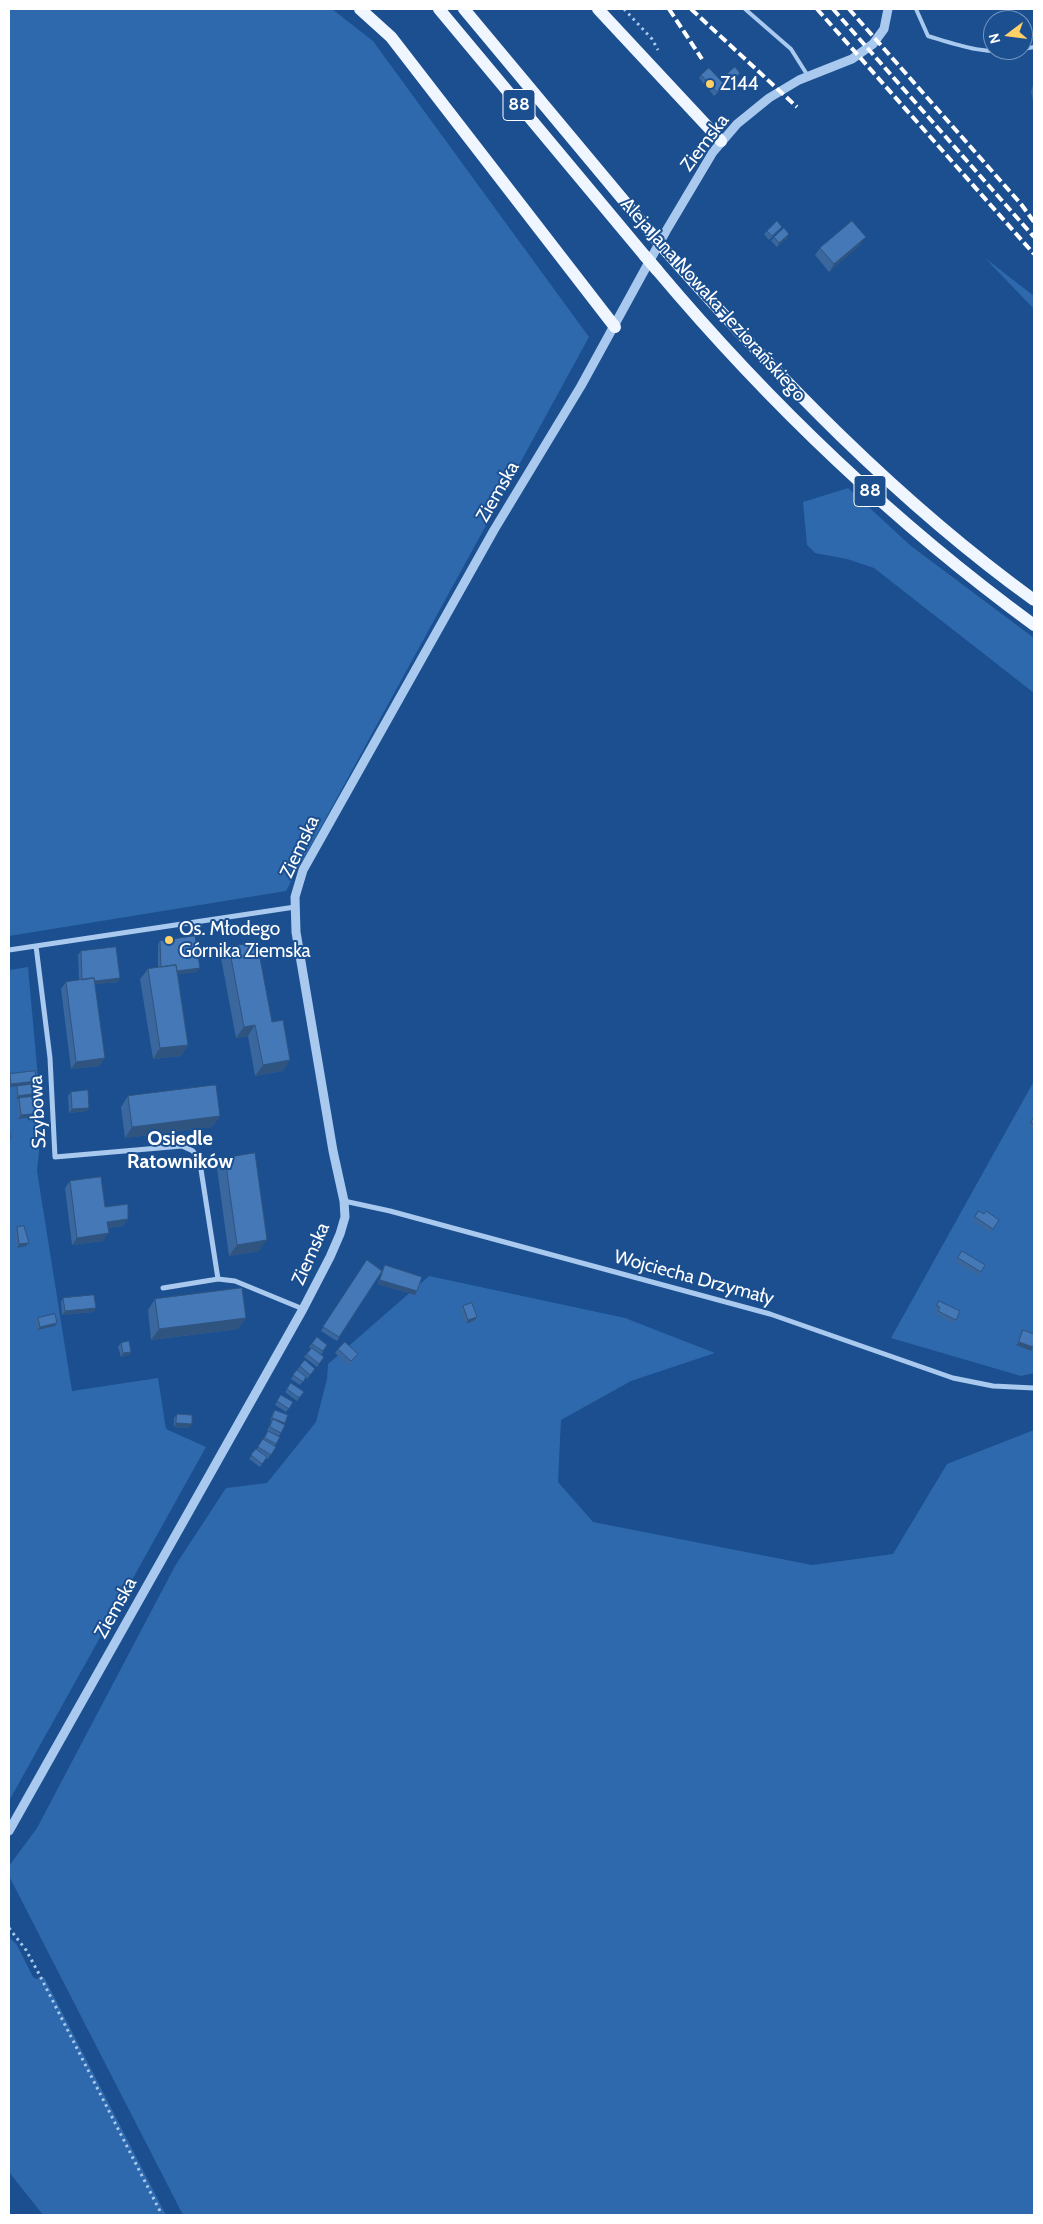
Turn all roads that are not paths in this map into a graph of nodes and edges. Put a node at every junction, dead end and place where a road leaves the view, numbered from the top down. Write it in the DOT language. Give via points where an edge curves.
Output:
graph roads {
  1 [pos="360,9"];
  2 [pos="439,9"];
  3 [pos="465,9"];
  4 [pos="598,9"];
  5 [pos="745,9"];
  6 [pos="888,9"];
  7 [pos="916,9"];
  8 [pos="983,51"];
  9 [pos="808,76"];
  10 [pos="721,141"];
  11 [pos="615,326"];
  12 [pos="1034,600"];
  13 [pos="1034,625"];
  14 [pos="295,907"];
  15 [pos="36,946"];
  16 [pos="9,950"];
  17 [pos="344,1201"];
  18 [pos="218,1279"];
  19 [pos="163,1288"];
  20 [pos="303,1309"];
  21 [pos="1034,1388"];
  22 [pos="9,1831"];
  1 -- 11 [label="main road" via="390,37"];
  2 -- 13 [label="main road, Aleja Jana Nowaka-Jeziorańskiego / 88, bridge" via="719,342 877,498 942,554"];
  3 -- 12 [label="main road, Aleja Jana Nowaka-Jeziorańskiego / 88, bridge" via="734,328 892,484"];
  4 -- 10 [label="main road"];
  5 -- 9 [label="lane" via="791,49"];
  6 -- 9 [label="street, Ziemska" via="884,29 873,44 852,59"];
  7 -- 8 [label="lane" via="928,36"];
  9 -- 10 [label="street, Ziemska" via="758,106"];
  10 -- 11 [label="street, Ziemska" via="666,231"];
  11 -- 14 [label="street, Ziemska" via="499,522 308,859"];
  14 -- 15 [label="street"];
  14 -- 17 [label="street, Ziemska" via="302,971"];
  15 -- 16 [label="street"];
  15 -- 18 [label="street, Szybowa" via="50,1058 55,1157 182,1146 193,1151 200,1163"];
  17 -- 20 [label="street, Ziemska" via="340,1234"];
  17 -- 21 [label="street, Wojciecha Drzymały" via="742,1306 960,1380"];
  18 -- 19 [label="street"];
  18 -- 20 [label="street" via="235,1281"];
  20 -- 22 [label="street, Ziemska"];
}
